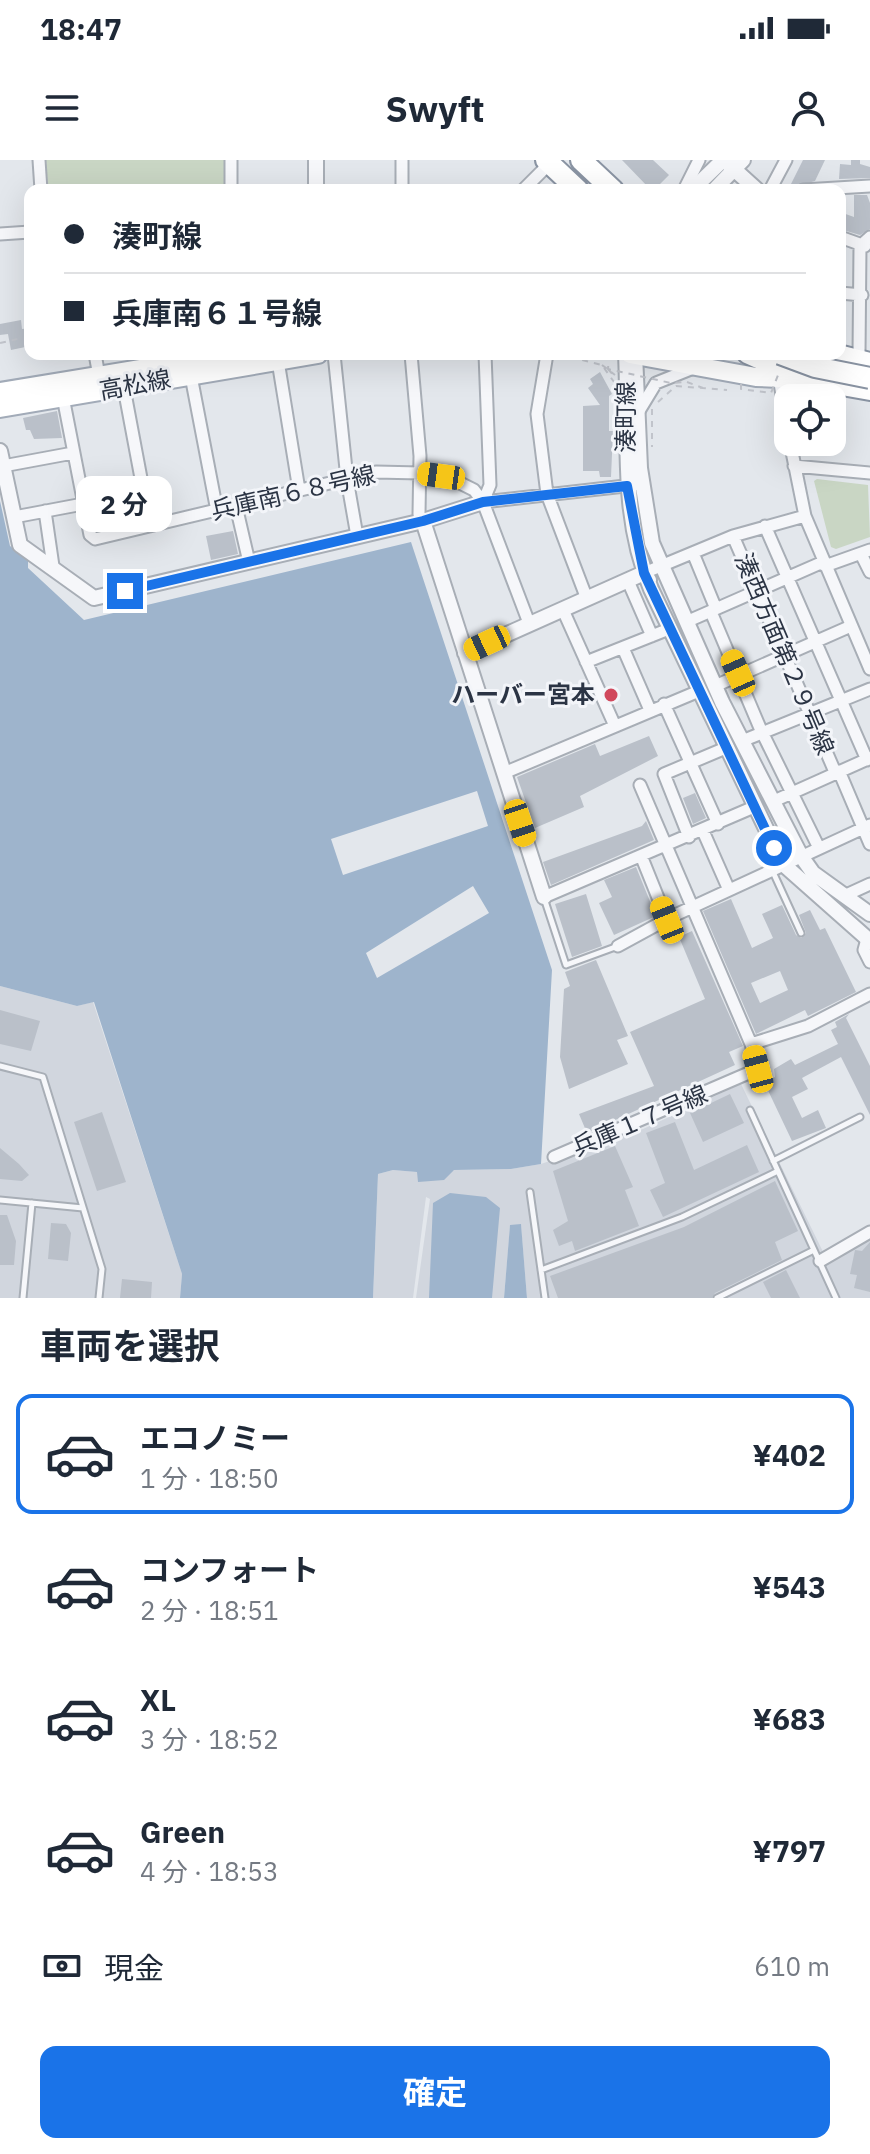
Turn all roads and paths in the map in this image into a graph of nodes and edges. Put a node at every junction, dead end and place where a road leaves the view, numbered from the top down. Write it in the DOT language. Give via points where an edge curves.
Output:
graph roads {
  1 [pos="39,160"];
  2 [pos="231,160"];
  3 [pos="316,160"];
  4 [pos="402,160"];
  5 [pos="564,160"];
  6 [pos="581,160"];
  7 [pos="596,160"];
  8 [pos="699,160"];
  9 [pos="786,160"];
  10 [pos="541,163"];
  11 [pos="732,163"];
  12 [pos="41,184"];
  13 [pos="231,184"];
  14 [pos="316,184"];
  15 [pos="402,184"];
  16 [pos="527,184"];
  17 [pos="560,184"];
  18 [pos="570,184"];
  19 [pos="590,184"];
  20 [pos="607,184"];
  21 [pos="620,184"];
  22 [pos="687,184"];
  23 [pos="701,184"];
  24 [pos="718,184"];
  25 [pos="751,184"];
  26 [pos="773,184"];
  27 [pos="870,186"];
  28 [pos="846,187"];
  29 [pos="24,232"];
  30 [pos="0,234"];
  31 [pos="870,237"];
  32 [pos="846,239"];
  33 [pos="865,246"];
  34 [pos="865,291"];
  35 [pos="18,339"];
  36 [pos="0,343"];
  37 [pos="846,353"];
  38 [pos="846,356"];
  39 [pos="866,358"];
  40 [pos="96,360"];
  41 [pos="284,360"];
  42 [pos="335,360"];
  43 [pos="411,360"];
  44 [pos="485,360"];
  45 [pos="546,360"];
  46 [pos="582,360"];
  47 [pos="609,360"];
  48 [pos="632,360"];
  49 [pos="633,360"];
  50 [pos="663,360"];
  51 [pos="761,360"];
  52 [pos="278,361"];
  53 [pos="192,363"];
  54 [pos="602,365"];
  55 [pos="699,367"];
  56 [pos="780,368"];
  57 [pos="608,369"];
  58 [pos="612,371"];
  59 [pos="99,376"];
  60 [pos="617,377"];
  61 [pos="870,378"];
  62 [pos="615,382"];
  63 [pos="730,383"];
  64 [pos="741,384"];
  65 [pos="124,388"];
  66 [pos="704,388"];
  67 [pos="727,390"];
  68 [pos="870,391"];
  69 [pos="0,392"];
  70 [pos="63,397"];
  71 [pos="774,399"];
  72 [pos="0,408"];
  73 [pos="638,414"];
  74 [pos="0,451"];
  75 [pos="652,452"];
  76 [pos="73,453"];
  77 [pos="792,456"];
  78 [pos="3,466"];
  79 [pos="794,466"];
  80 [pos="420,473"];
  81 [pos="870,473"];
  82 [pos="347,479"];
  83 [pos="634,485"];
  84 [pos="299,490"];
  85 [pos="547,494"];
  86 [pos="483,502"];
  87 [pos="83,504"];
  88 [pos="236,506"];
  89 [pos="45,511"];
  90 [pos="217,511"];
  91 [pos="805,516"];
  92 [pos="14,517"];
  93 [pos="423,521"];
  94 [pos="150,526"];
  95 [pos="765,526"];
  96 [pos="357,536"];
  97 [pos="733,536"];
  98 [pos="866,552"];
  99 [pos="693,553"];
  100 [pos="249,562"];
  101 [pos="824,564"];
  102 [pos="53,566"];
  103 [pos="662,566"];
  104 [pos="870,572"];
  105 [pos="644,573"];
  106 [pos="787,578"];
  107 [pos="628,581"];
  108 [pos="757,591"];
  109 [pos="587,599"];
  110 [pos="563,610"];
  111 [pos="714,610"];
  112 [pos="686,622"];
  113 [pos="529,623"];
  114 [pos="851,626"];
  115 [pos="669,629"];
  116 [pos="652,636"];
  117 [pos="815,641"];
  118 [pos="623,648"];
  119 [pos="465,653"];
  120 [pos="783,655"];
  121 [pos="586,662"];
  122 [pos="692,663"];
  123 [pos="870,669"];
  124 [pos="738,675"];
  125 [pos="715,686"];
  126 [pos="870,689"];
  127 [pos="699,691"];
  128 [pos="841,701"];
  129 [pos="664,704"];
  130 [pos="650,710"];
  131 [pos="809,714"];
  132 [pos="615,726"];
  133 [pos="762,733"];
  134 [pos="742,741"];
  135 [pos="728,747"];
  136 [pos="868,759"];
  137 [pos="691,763"];
  138 [pos="837,772"];
  139 [pos="504,773"];
  140 [pos="640,785"];
  141 [pos="791,792"];
  142 [pos="774,801"];
  143 [pos="754,807"];
  144 [pos="718,824"];
  145 [pos="866,826"];
  146 [pos="703,831"];
  147 [pos="689,837"];
  148 [pos="870,844"];
  149 [pos="666,847"];
  150 [pos="819,848"];
  151 [pos="801,856"];
  152 [pos="642,858"];
  153 [pos="778,866"];
  154 [pos="870,884"];
  155 [pos="729,890"];
  156 [pos="846,895"];
  157 [pos="544,897"];
  158 [pos="691,907"];
  159 [pos="870,914"];
  160 [pos="667,920"];
  161 [pos="801,933"];
  162 [pos="869,940"];
  163 [pos="618,946"];
  164 [pos="870,962"];
  165 [pos="870,994"];
  166 [pos="751,1044"];
  167 [pos="0,1066"];
  168 [pos="750,1110"];
  169 [pos="860,1117"];
  170 [pos="554,1157"];
  171 [pos="773,1161"];
  172 [pos="778,1171"];
  173 [pos="530,1192"];
  174 [pos="0,1200"];
  175 [pos="32,1203"];
  176 [pos="83,1208"];
  177 [pos="870,1232"];
  178 [pos="817,1256"];
  179 [pos="541,1270"];
  180 [pos="23,1298"];
  181 [pos="99,1298"];
  182 [pos="545,1298"];
  183 [pos="717,1298"];
  184 [pos="836,1298"];
  1 -- 12 [label="street"];
  2 -- 13 [label="street"];
  3 -- 14 [label="street"];
  4 -- 15 [label="street"];
  5 -- 19 [label="highway"];
  6 -- 20 [label="highway"];
  7 -- 21 [label="main road"];
  8 -- 22 [label="street"];
  9 -- 26 [label="street"];
  10 -- 16 [label="street"];
  10 -- 17 [label="main road"];
  10 -- 18 [label="highway"];
  11 -- 23 [label="street"];
  11 -- 24 [label="street"];
  11 -- 25 [label="street"];
  27 -- 28 [label="street"];
  29 -- 30 [label="street"];
  31 -- 33 [label="street"];
  32 -- 33 [label="street"];
  33 -- 34 [label="street"];
  34 -- 39 [label="street"];
  35 -- 36 [label="path"];
  37 -- 39 [label="main road"];
  38 -- 39 [label="highway"];
  40 -- 59 [label="street"];
  41 -- 52 [label="main road, 高松線"];
  42 -- 82 [label="street"];
  43 -- 80 [label="street"];
  44 -- 86 [label="street" via="490,485"];
  45 -- 85 [label="street" via="537,414"];
  46 -- 54 [label="path"];
  47 -- 57 [label="path, bridge"];
  48 -- 83 [label="street, 湊町線"];
  49 -- 73 [label="street, 湊町線"];
  50 -- 55 [label="main road"];
  51 -- 56 [label="main road"];
  52 -- 53 [label="main road, 高松線"];
  52 -- 84 [label="street"];
  53 -- 59 [label="main road, 高松線"];
  53 -- 65 [label="main road, 高松線"];
  53 -- 90 [label="street"];
  54 -- 58 [label="path"];
  54 -- 62 [label="path"];
  55 -- 56 [label="main road"];
  55 -- 73 [label="street" via="656,383"];
  56 -- 61 [label="highway, bridge" via="815,367"];
  56 -- 64 [label="path, bridge" via="771,393 741,389"];
  56 -- 68 [label="main road" via="802,379"];
  57 -- 60 [label="path"];
  57 -- 66 [label="path, bridge"];
  59 -- 69 [label="main road, 高松線"];
  63 -- 64 [label="path"];
  64 -- 71 [label="path" via="765,389"];
  65 -- 70 [label="main road, 高松線"];
  65 -- 94 [label="street"];
  66 -- 67 [label="path"];
  66 -- 75 [label="path" via="676,386 652,407"];
  70 -- 72 [label="main road, 高松線"];
  70 -- 76 [label="street"];
  73 -- 83 [label="street, 湊町線"];
  74 -- 78 [label="street"];
  76 -- 78 [label="street"];
  76 -- 87 [label="street"];
  77 -- 79 [label="street"];
  78 -- 92 [label="street"];
  79 -- 81 [label="street"];
  79 -- 91 [label="street"];
  80 -- 82 [label="street, 兵庫南６８号線" via="376,472"];
  80 -- 86 [label="street, 兵庫南６８号線" via="454,480 474,490"];
  80 -- 93 [label="street"];
  82 -- 84 [label="street, 兵庫南６８号線"];
  82 -- 96 [label="street"];
  83 -- 85 [label="street"];
  83 -- 103 [label="street, 湊町線"];
  83 -- 105 [label="street, 湊町線"];
  84 -- 88 [label="street, 兵庫南６８号線"];
  85 -- 86 [label="street"];
  85 -- 109 [label="street"];
  86 -- 93 [label="street"];
  86 -- 113 [label="street"];
  87 -- 89 [label="street"];
  87 -- 94 [label="street, 兵庫南６８号線" via="95,539"];
  88 -- 90 [label="street, 兵庫南６８号線"];
  88 -- 100 [label="street"];
  89 -- 92 [label="street"];
  89 -- 102 [label="street"];
  90 -- 94 [label="street, 兵庫南６８号線"];
  91 -- 95 [label="street"];
  91 -- 101 [label="street"];
  92 -- 102 [label="street" via="20,545"];
  93 -- 96 [label="street"];
  93 -- 119 [label="street"];
  95 -- 97 [label="street"];
  95 -- 106 [label="street"];
  96 -- 100 [label="street"];
  97 -- 99 [label="street"];
  97 -- 108 [label="street, 湊西方面第２９号線"];
  98 -- 101 [label="street"];
  98 -- 104 [label="street"];
  99 -- 103 [label="street"];
  99 -- 111 [label="street"];
  100 -- 102 [label="street" via="94,598"];
  101 -- 106 [label="street"];
  101 -- 114 [label="street"];
  103 -- 105 [label="street"];
  103 -- 112 [label="street, 湊町線"];
  103 -- 122 [label="street, 湊町線" via="659,585"];
  105 -- 107 [label="street"];
  105 -- 115 [label="street, 湊町線"];
  105 -- 122 [label="street, 湊町線"];
  106 -- 108 [label="street"];
  106 -- 117 [label="street"];
  107 -- 109 [label="street"];
  107 -- 116 [label="street"];
  108 -- 111 [label="street"];
  108 -- 120 [label="street, 湊西方面第２９号線"];
  109 -- 110 [label="street"];
  110 -- 113 [label="street"];
  110 -- 121 [label="street"];
  111 -- 112 [label="street"];
  111 -- 124 [label="street"];
  112 -- 125 [label="street, 湊町線"];
  113 -- 119 [label="street"];
  114 -- 117 [label="street"];
  114 -- 123 [label="street"];
  115 -- 116 [label="street"];
  115 -- 127 [label="street, 湊町線"];
  116 -- 118 [label="street"];
  117 -- 120 [label="street"];
  117 -- 128 [label="street"];
  118 -- 121 [label="street"];
  118 -- 130 [label="street"];
  119 -- 139 [label="street"];
  120 -- 124 [label="street"];
  120 -- 131 [label="street, 湊西方面第２９号線"];
  121 -- 132 [label="street"];
  122 -- 153 [label="street, 湊町線" via="778,846"];
  124 -- 125 [label="street"];
  124 -- 133 [label="street"];
  125 -- 134 [label="street, 湊町線"];
  126 -- 128 [label="street"];
  127 -- 129 [label="street"];
  127 -- 135 [label="street, 湊町線"];
  128 -- 131 [label="street"];
  128 -- 136 [label="street"];
  129 -- 130 [label="street"];
  129 -- 137 [label="street"];
  130 -- 132 [label="street"];
  131 -- 133 [label="street"];
  131 -- 138 [label="street, 湊西方面第２９号線"];
  132 -- 139 [label="street"];
  133 -- 134 [label="street"];
  133 -- 141 [label="street"];
  134 -- 142 [label="street, 湊町線"];
  135 -- 137 [label="street"];
  135 -- 143 [label="street, 湊町線"];
  136 -- 138 [label="street"];
  137 -- 144 [label="street"];
  137 -- 147 [label="street" via="664,774"];
  138 -- 141 [label="street"];
  138 -- 145 [label="street, 湊西方面第２９号線"];
  139 -- 157 [label="street"];
  140 -- 149 [label="street"];
  141 -- 142 [label="street"];
  141 -- 150 [label="street"];
  142 -- 151 [label="street, 湊町線"];
  143 -- 144 [label="street"];
  143 -- 153 [label="street, 湊町線"];
  144 -- 146 [label="street"];
  145 -- 148 [label="street, 湊西方面第２９号線"];
  145 -- 150 [label="street"];
  146 -- 147 [label="street"];
  146 -- 155 [label="street"];
  147 -- 149 [label="street"];
  149 -- 152 [label="street"];
  149 -- 158 [label="street"];
  150 -- 151 [label="street"];
  151 -- 153 [label="street"];
  151 -- 156 [label="street, 湊町線" via="813,873"];
  152 -- 157 [label="street"];
  152 -- 160 [label="street"];
  153 -- 155 [label="street"];
  153 -- 161 [label="lane"];
  153 -- 162 [label="street, 湊町線"];
  154 -- 156 [label="street"];
  155 -- 158 [label="street"];
  156 -- 159 [label="street, 湊町線"];
  157 -- 163 [label="lane" via="566,965"];
  158 -- 160 [label="street"];
  158 -- 166 [label="street"];
  160 -- 163 [label="street"];
  162 -- 164 [label="street" via="864,950"];
  165 -- 166 [label="street" via="808,1026"];
  166 -- 170 [label="street, 兵庫１７号線" via="755,1073"];
  167 -- 176 [label="lane" via="43,1077"];
  168 -- 171 [label="lane"];
  169 -- 171 [label="lane"];
  171 -- 172 [label="lane"];
  172 -- 178 [label="lane"];
  172 -- 179 [label="lane" via="682,1217"];
  173 -- 179 [label="lane"];
  174 -- 175 [label="lane"];
  175 -- 176 [label="lane"];
  175 -- 180 [label="lane"];
  176 -- 181 [label="lane" via="102,1269"];
  177 -- 178 [label="street"];
  178 -- 183 [label="lane"];
  178 -- 184 [label="lane"];
  179 -- 182 [label="lane"];
}
